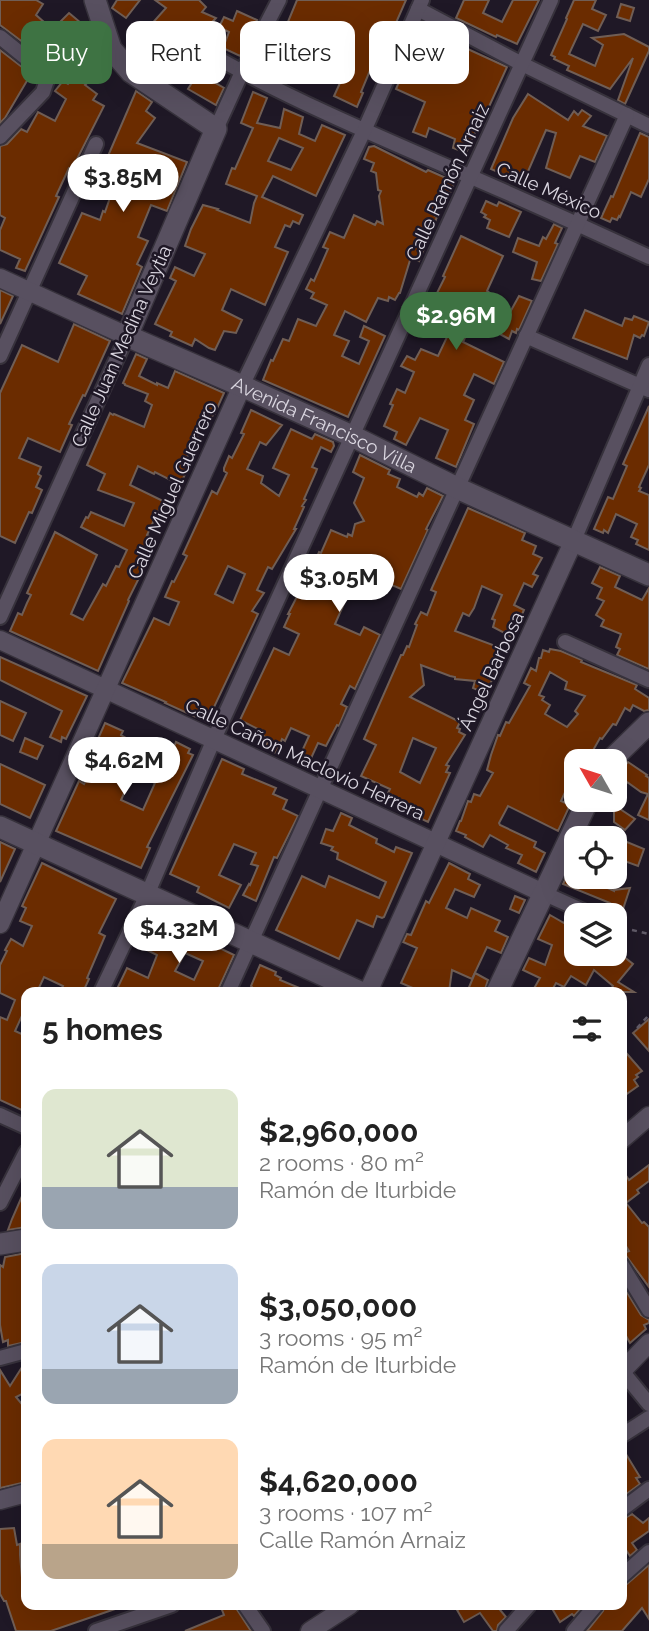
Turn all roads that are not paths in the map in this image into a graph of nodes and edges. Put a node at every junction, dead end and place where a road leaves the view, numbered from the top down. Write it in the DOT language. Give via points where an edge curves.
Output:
graph roads {
  1 [pos="95,0"];
  2 [pos="279,0"];
  3 [pos="551,0"];
  4 [pos="420,5"];
  5 [pos="268,21"];
  6 [pos="0,37"];
  7 [pos="522,64"];
  8 [pos="240,76"];
  9 [pos="267,84"];
  10 [pos="627,116"];
  11 [pos="649,126"];
  12 [pos="216,129"];
  13 [pos="364,131"];
  14 [pos="0,137"];
  15 [pos="96,144"];
  16 [pos="471,176"];
  17 [pos="578,224"];
  18 [pos="649,257"];
  19 [pos="0,278"];
  20 [pos="29,292"];
  21 [pos="127,336"];
  22 [pos="526,336"];
  23 [pos="0,356"];
  24 [pos="649,365"];
  25 [pos="242,386"];
  26 [pos="644,388"];
  27 [pos="352,436"];
  28 [pos="457,488"];
  29 [pos="573,540"];
  30 [pos="649,575"];
  31 [pos="0,617"];
  32 [pos="0,640"];
  33 [pos="565,642"];
  34 [pos="649,680"];
  35 [pos="105,689"];
  36 [pos="649,723"];
  37 [pos="214,739"];
  38 [pos="622,749"];
  39 [pos="320,789"];
  40 [pos="581,812"];
  41 [pos="0,827"];
  42 [pos="436,843"];
  43 [pos="36,844"];
  44 [pos="543,893"];
  45 [pos="147,895"];
  46 [pos="565,903"];
  47 [pos="0,924"];
  48 [pos="251,942"];
  49 [pos="104,987"];
  50 [pos="230,987"];
  51 [pos="349,987"];
  52 [pos="370,987"];
  53 [pos="499,987"];
  54 [pos="0,1115"];
  55 [pos="649,1116"];
  56 [pos="21,1125"];
  57 [pos="627,1135"];
  58 [pos="21,1162"];
  59 [pos="0,1203"];
  60 [pos="21,1241"];
  61 [pos="0,1244"];
  62 [pos="627,1274"];
  63 [pos="649,1310"];
  64 [pos="649,1343"];
  65 [pos="21,1352"];
  66 [pos="0,1358"];
  67 [pos="627,1362"];
  68 [pos="627,1371"];
  69 [pos="649,1404"];
  70 [pos="649,1418"];
  71 [pos="627,1432"];
  72 [pos="649,1489"];
  73 [pos="21,1494"];
  74 [pos="0,1500"];
  75 [pos="627,1506"];
  76 [pos="649,1552"];
  77 [pos="627,1572"];
  78 [pos="157,1610"];
  79 [pos="248,1610"];
  80 [pos="342,1610"];
  81 [pos="525,1610"];
  82 [pos="592,1610"];
  83 [pos="96,1631"];
  84 [pos="262,1631"];
  85 [pos="310,1631"];
  86 [pos="506,1631"];
  87 [pos="575,1631"];
  1 -- 12 [label="main road" via="111,49 131,72"];
  2 -- 5 [label="street, Calle Juan Medina Veytia"];
  3 -- 7 [label="street, Calle Ramón Arnaiz"];
  4 -- 7 [label="street"];
  4 -- 13 [label="street, Calle Miguel Guerrero"];
  6 -- 14 [label="street" via="47,80 43,92"];
  7 -- 10 [label="street"];
  7 -- 16 [label="street, Calle Ramón Arnaiz"];
  8 -- 12 [label="street, Calle Juan Medina Veytia"];
  9 -- 13 [label="street, Calle México"];
  10 -- 11 [label="street"];
  10 -- 17 [label="street"];
  12 -- 21 [label="main road, Calle Juan Medina Veytia"];
  13 -- 16 [label="street, Calle México"];
  13 -- 25 [label="street, Calle Miguel Guerrero"];
  15 -- 20 [label="street"];
  16 -- 17 [label="street, Calle México"];
  16 -- 27 [label="street, Calle Ramón Arnaiz"];
  17 -- 18 [label="street, Calle México"];
  17 -- 22 [label="street"];
  19 -- 20 [label="street, Avenida Francisco Villa"];
  20 -- 21 [label="street, Avenida Francisco Villa"];
  20 -- 23 [label="street"];
  21 -- 25 [label="main road, Avenida Francisco Villa"];
  21 -- 31 [label="street, Calle Juan Medina Veytia"];
  22 -- 26 [label="street"];
  22 -- 28 [label="street"];
  24 -- 26 [label="street, Ángel Barbosa"];
  25 -- 27 [label="main road, Avenida Francisco Villa"];
  25 -- 35 [label="street, Calle Miguel Guerrero"];
  26 -- 29 [label="street, Ángel Barbosa"];
  27 -- 28 [label="main road, Avenida Francisco Villa"];
  27 -- 37 [label="street, Calle Ramón Arnaiz"];
  28 -- 29 [label="main road, Avenida Francisco Villa"];
  28 -- 39 [label="street"];
  29 -- 30 [label="main road, Avenida Francisco Villa"];
  29 -- 42 [label="street, Ángel Barbosa"];
  32 -- 35 [label="street, Calle Cañon Maclovio Herrera"];
  33 -- 34 [label="street"];
  35 -- 37 [label="street, Calle Cañon Maclovio Herrera"];
  35 -- 43 [label="street, Calle Miguel Guerrero"];
  36 -- 38 [label="main road"];
  37 -- 39 [label="street, Calle Cañon Maclovio Herrera"];
  37 -- 45 [label="street, Calle Ramón Arnaiz"];
  39 -- 42 [label="street, Calle Cañon Maclovio Herrera"];
  39 -- 48 [label="street"];
  40 -- 44 [label="main road"];
  41 -- 43 [label="main road"];
  42 -- 44 [label="street, Calle Cañon Maclovio Herrera"];
  42 -- 52 [label="street, Ángel Barbosa"];
  43 -- 45 [label="main road"];
  43 -- 47 [label="street, Calle Miguel Guerrero"];
  44 -- 46 [label="street, Calle Cañon Maclovio Herrera"];
  44 -- 53 [label="main road"];
  45 -- 48 [label="main road"];
  45 -- 49 [label="street, Calle Ramón Arnaiz"];
  48 -- 50 [label="street"];
  48 -- 51 [label="main road"];
  54 -- 56 [label="street"];
  55 -- 57 [label="street"];
  58 -- 59 [label="street"];
  60 -- 61 [label="main road"];
  62 -- 63 [label="street"];
  64 -- 67 [label="street"];
  65 -- 66 [label="street"];
  68 -- 69 [label="street"];
  70 -- 71 [label="street"];
  72 -- 75 [label="street"];
  73 -- 74 [label="street"];
  76 -- 77 [label="street"];
  78 -- 83 [label="street"];
  79 -- 84 [label="street"];
  80 -- 85 [label="street"];
  81 -- 86 [label="street"];
  82 -- 87 [label="street"];
}
